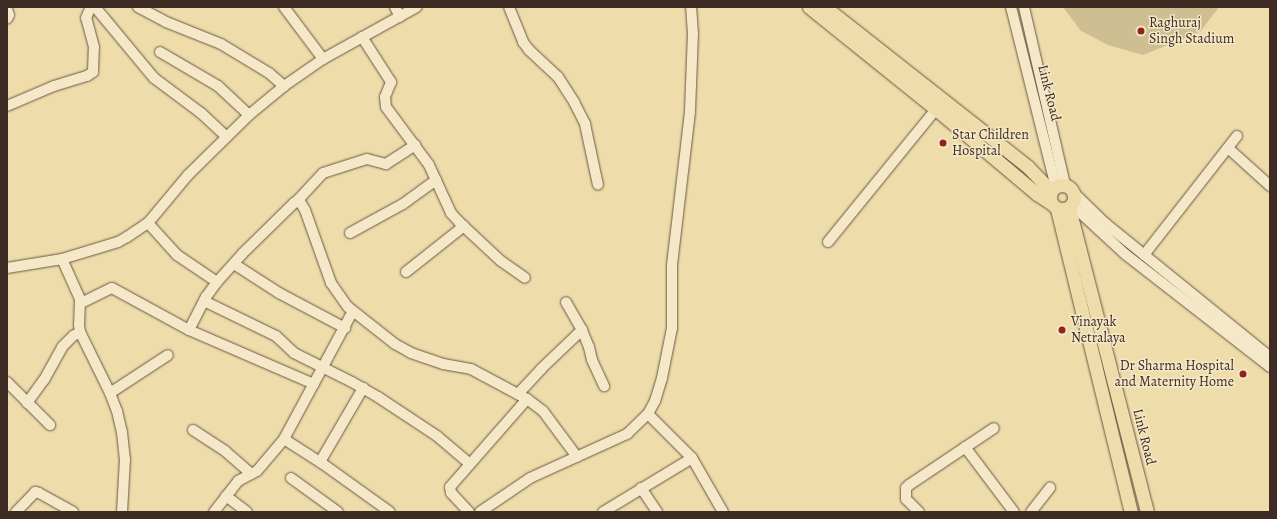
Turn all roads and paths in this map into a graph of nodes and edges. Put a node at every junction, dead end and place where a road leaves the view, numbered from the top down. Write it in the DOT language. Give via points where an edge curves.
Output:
graph roads {
  1 [pos="91,7"];
  2 [pos="95,7"];
  3 [pos="138,7"];
  4 [pos="284,7"];
  5 [pos="395,7"];
  6 [pos="417,7"];
  7 [pos="509,7"];
  8 [pos="692,7"];
  9 [pos="809,7"];
  10 [pos="825,7"];
  11 [pos="1011,7"];
  12 [pos="1024,7"];
  13 [pos="7,9"];
  14 [pos="400,17"];
  15 [pos="7,19"];
  16 [pos="362,37"];
  17 [pos="160,52"];
  18 [pos="322,59"];
  19 [pos="284,86"];
  20 [pos="7,106"];
  21 [pos="936,109"];
  22 [pos="249,115"];
  23 [pos="226,136"];
  24 [pos="1237,136"];
  25 [pos="415,144"];
  26 [pos="1228,148"];
  27 [pos="436,180"];
  28 [pos="598,185"];
  29 [pos="1270,186"];
  30 [pos="1062,198"];
  31 [pos="297,201"];
  32 [pos="148,224"];
  33 [pos="464,226"];
  34 [pos="350,233"];
  35 [pos="828,242"];
  36 [pos="1144,255"];
  37 [pos="62,258"];
  38 [pos="234,264"];
  39 [pos="8,265"];
  40 [pos="406,272"];
  41 [pos="525,278"];
  42 [pos="217,282"];
  43 [pos="204,301"];
  44 [pos="566,302"];
  45 [pos="81,303"];
  46 [pos="353,311"];
  47 [pos="345,328"];
  48 [pos="189,330"];
  49 [pos="582,330"];
  50 [pos="80,332"];
  51 [pos="168,354"];
  52 [pos="1270,357"];
  53 [pos="1270,367"];
  54 [pos="324,368"];
  55 [pos="7,382"];
  56 [pos="314,384"];
  57 [pos="604,386"];
  58 [pos="363,388"];
  59 [pos="110,393"];
  60 [pos="518,394"];
  61 [pos="527,399"];
  62 [pos="27,403"];
  63 [pos="648,414"];
  64 [pos="50,425"];
  65 [pos="994,428"];
  66 [pos="193,430"];
  67 [pos="284,439"];
  68 [pos="965,447"];
  69 [pos="577,457"];
  70 [pos="692,458"];
  71 [pos="320,462"];
  72 [pos="470,464"];
  73 [pos="251,474"];
  74 [pos="291,478"];
  75 [pos="641,488"];
  76 [pos="1050,488"];
  77 [pos="226,496"];
  78 [pos="16,512"];
  79 [pos="73,512"];
  80 [pos="122,512"];
  81 [pos="214,512"];
  82 [pos="247,512"];
  83 [pos="338,512"];
  84 [pos="390,512"];
  85 [pos="469,512"];
  86 [pos="480,512"];
  87 [pos="603,512"];
  88 [pos="657,512"];
  89 [pos="723,512"];
  90 [pos="919,512"];
  91 [pos="1014,512"];
  92 [pos="1031,512"];
  93 [pos="1131,512"];
  94 [pos="1147,512"];
  1 -- 20 [label="street" via="86,18 94,47 93,72"];
  2 -- 23 [label="street" via="154,78 201,113"];
  3 -- 19 [label="street" via="166,22 221,44 269,73"];
  4 -- 18 [label="street"];
  5 -- 14 [label="street"];
  6 -- 14 [label="street"];
  7 -- 28 [label="street" via="522,42 558,77 574,102 585,124"];
  8 -- 63 [label="street" via="690,111 672,265 672,328 662,378"];
  9 -- 21 [label="main road"];
  10 -- 30 [label="main road" via="1028,167"];
  11 -- 30 [label="street, Link Road"];
  12 -- 30 [label="street, Link Road"];
  13 -- 15 [label="street"];
  14 -- 16 [label="street"];
  16 -- 18 [label="street"];
  16 -- 25 [label="street" via="391,82 385,97 386,107"];
  17 -- 22 [label="street" via="218,86"];
  18 -- 19 [label="street"];
  19 -- 22 [label="street"];
  21 -- 30 [label="main road" via="1036,194"];
  21 -- 35 [label="street"];
  22 -- 23 [label="street"];
  23 -- 32 [label="street" via="188,175"];
  24 -- 26 [label="street"];
  25 -- 27 [label="street"];
  25 -- 31 [label="street" via="386,164 368,159 323,173"];
  26 -- 29 [label="street"];
  26 -- 36 [label="street"];
  27 -- 33 [label="street" via="452,213"];
  27 -- 34 [label="street" via="403,204"];
  30 -- 36 [label="street" via="1106,224"];
  30 -- 53 [label="street" via="1125,254"];
  30 -- 93 [label="main road, Link Road"];
  30 -- 94 [label="main road, Link Road"];
  31 -- 38 [label="street"];
  31 -- 46 [label="street" via="303,204 331,283"];
  32 -- 37 [label="street" via="118,242"];
  32 -- 42 [label="street" via="177,255"];
  33 -- 40 [label="street"];
  33 -- 41 [label="street" via="501,261"];
  36 -- 52 [label="street"];
  37 -- 39 [label="street"];
  37 -- 45 [label="street"];
  38 -- 42 [label="street"];
  38 -- 47 [label="street" via="279,293"];
  42 -- 43 [label="street"];
  43 -- 48 [label="street"];
  43 -- 54 [label="street" via="276,336 294,353"];
  44 -- 49 [label="street"];
  45 -- 48 [label="street" via="112,288"];
  45 -- 50 [label="street"];
  46 -- 47 [label="street"];
  46 -- 60 [label="street" via="394,344 411,353 443,364 471,369"];
  47 -- 54 [label="street"];
  48 -- 56 [label="street"];
  49 -- 57 [label="street"];
  49 -- 60 [label="street"];
  50 -- 59 [label="street"];
  50 -- 62 [label="street" via="62,347 44,380"];
  51 -- 59 [label="street"];
  54 -- 56 [label="street"];
  54 -- 58 [label="street"];
  55 -- 62 [label="street"];
  56 -- 67 [label="street"];
  58 -- 71 [label="street"];
  58 -- 72 [label="street" via="414,420"];
  59 -- 80 [label="street" via="122,432 125,458"];
  60 -- 61 [label="street"];
  61 -- 69 [label="street" via="543,411"];
  61 -- 72 [label="street"];
  62 -- 64 [label="street"];
  63 -- 69 [label="street" via="627,434"];
  63 -- 70 [label="street"];
  65 -- 68 [label="street"];
  66 -- 73 [label="street" via="225,450"];
  67 -- 71 [label="street"];
  67 -- 73 [label="street" via="270,457"];
  68 -- 90 [label="street" via="906,488 906,499"];
  68 -- 91 [label="street"];
  69 -- 86 [label="street" via="530,478"];
  70 -- 75 [label="street"];
  70 -- 89 [label="street"];
  71 -- 84 [label="street"];
  72 -- 85 [label="street" via="450,487"];
  73 -- 77 [label="street" via="238,481"];
  74 -- 83 [label="street"];
  75 -- 87 [label="street"];
  75 -- 88 [label="street"];
  76 -- 92 [label="street"];
  77 -- 81 [label="street"];
  77 -- 82 [label="street"];
  78 -- 79 [label="street" via="35,492"];
}
